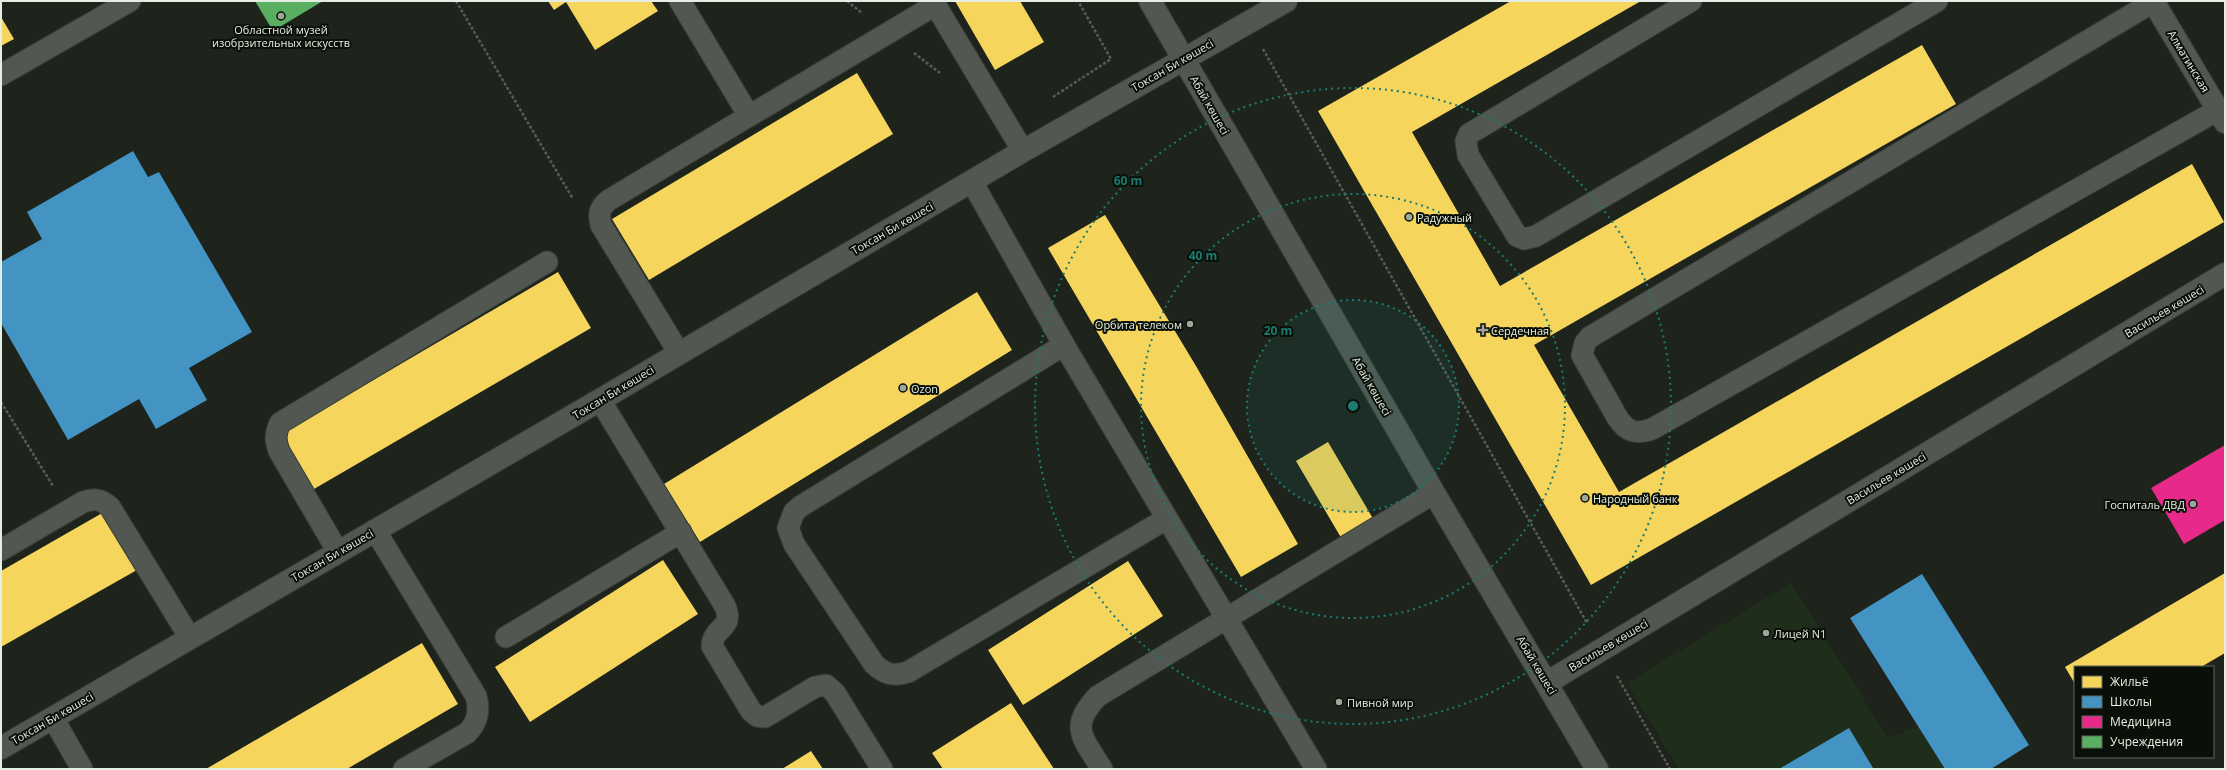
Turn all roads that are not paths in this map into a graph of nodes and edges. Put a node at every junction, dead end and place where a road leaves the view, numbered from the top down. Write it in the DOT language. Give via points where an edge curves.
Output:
graph roads {
  1 [pos="130,1"];
  2 [pos="680,1"];
  3 [pos="1150,1"];
  4 [pos="1286,1"];
  5 [pos="1691,1"];
  6 [pos="1937,1"];
  7 [pos="2153,1"];
  8 [pos="934,3"];
  9 [pos="1183,59"];
  10 [pos="1,75"];
  11 [pos="749,116"];
  12 [pos="2222,116"];
  13 [pos="1023,151"];
  14 [pos="972,182"];
  15 [pos="547,262"];
  16 [pos="2225,274"];
  17 [pos="1064,346"];
  18 [pos="679,353"];
  19 [pos="600,400"];
  20 [pos="1434,493"];
  21 [pos="1166,519"];
  22 [pos="375,530"];
  23 [pos="681,532"];
  24 [pos="1,550"];
  25 [pos="338,552"];
  26 [pos="1225,619"];
  27 [pos="506,637"];
  28 [pos="190,638"];
  29 [pos="1548,682"];
  30 [pos="52,718"];
  31 [pos="1,748"];
  32 [pos="82,769"];
  33 [pos="404,769"];
  34 [pos="882,769"];
  35 [pos="1102,769"];
  36 [pos="1316,769"];
  37 [pos="1597,769"];
  1 -- 10 [label="lane"];
  2 -- 11 [label="lane"];
  3 -- 9 [label="street, Абай көшесі"];
  4 -- 9 [label="street, Токсан Би көшесі"];
  5 -- 6 [label="lane" via="1470,134 1466,141 1468,155 1517,236 1524,239 1536,236"];
  7 -- 12 [label="street, Алматинская"];
  7 -- 12 [label="lane" via="1590,337 1585,342 1582,355 1617,417 1623,426 1633,432 1652,429"];
  8 -- 11 [label="lane"];
  8 -- 13 [label="lane"];
  9 -- 13 [label="street, Токсан Би көшесі"];
  9 -- 20 [label="street, Абай көшесі"];
  11 -- 18 [label="lane" via="609,200 600,210 601,225"];
  13 -- 14 [label="street, Токсан Би көшесі"];
  14 -- 17 [label="lane"];
  14 -- 18 [label="street, Токсан Би көшесі"];
  15 -- 25 [label="lane" via="280,423 275,442 279,451"];
  16 -- 29 [label="street, Васильев көшесі"];
  17 -- 21 [label="lane"];
  17 -- 21 [label="lane" via="801,506 794,512 788,528 794,544 874,664 881,670 898,675 908,672"];
  18 -- 19 [label="street, Токсан Би көшесі"];
  19 -- 22 [label="street, Токсан Би көшесі"];
  19 -- 23 [label="lane"];
  20 -- 26 [label="lane"];
  20 -- 29 [label="street, Абай көшесі"];
  21 -- 26 [label="lane"];
  22 -- 25 [label="street, Токсан Би көшесі"];
  22 -- 33 [label="lane" via="476,696 478,706 478,716 467,733"];
  23 -- 27 [label="lane"];
  23 -- 34 [label="lane" via="726,606 728,619 725,626 716,634 712,646 751,711 758,716 765,716 815,687 826,685 835,693"];
  24 -- 28 [label="lane" via="68,511 90,500 98,499 110,506"];
  25 -- 28 [label="street, Токсан Би көшесі"];
  26 -- 35 [label="lane" via="1098,696 1088,707 1081,717 1080,729 1084,741"];
  26 -- 36 [label="lane"];
  28 -- 30 [label="street, Токсан Би көшесі"];
  29 -- 37 [label="street, Абай көшесі"];
  30 -- 31 [label="street, Токсан Би көшесі"];
  30 -- 32 [label="lane"];
}
